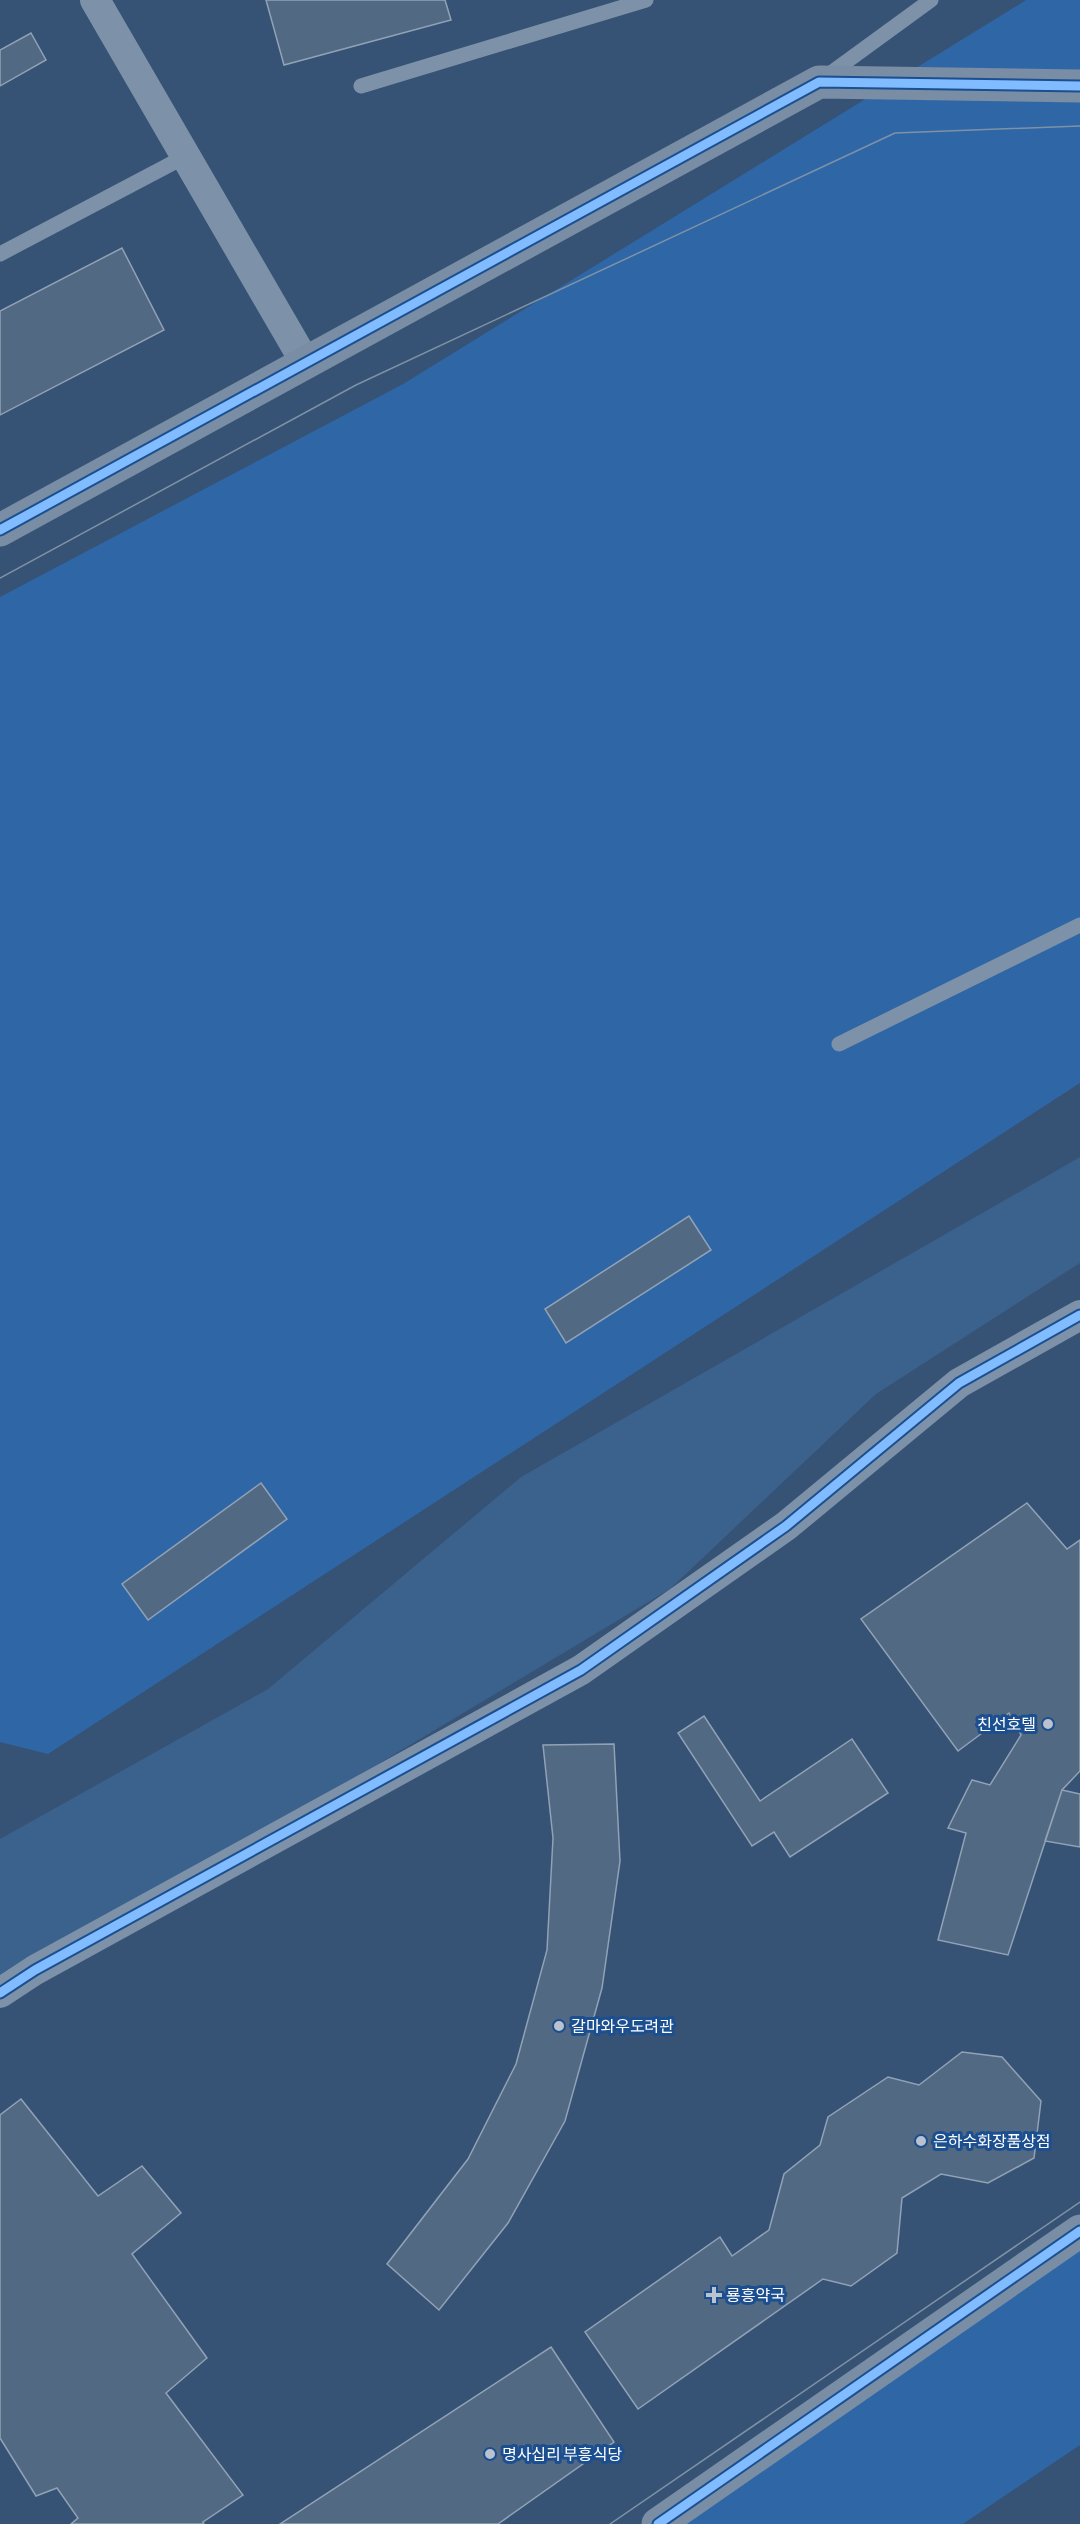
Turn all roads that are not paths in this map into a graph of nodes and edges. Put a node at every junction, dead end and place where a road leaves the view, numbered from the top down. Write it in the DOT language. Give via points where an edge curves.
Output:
graph roads {
  1 [pos="95,0"];
  2 [pos="646,0"];
  3 [pos="931,0"];
  4 [pos="819,82"];
  5 [pos="361,86"];
  6 [pos="1080,86"];
  7 [pos="186,156"];
  8 [pos="0,254"];
  9 [pos="305,362"];
  10 [pos="0,530"];
  11 [pos="1080,925"];
  12 [pos="839,1044"];
  13 [pos="1080,1315"];
  14 [pos="0,1993"];
  15 [pos="1080,2231"];
  16 [pos="658,2524"];
  1 -- 7 [label="street"];
  2 -- 5 [label="lane"];
  3 -- 4 [label="lane"];
  4 -- 6 [label="street"];
  4 -- 9 [label="street"];
  7 -- 8 [label="lane"];
  7 -- 9 [label="street"];
  9 -- 10 [label="street"];
  11 -- 12 [label="lane"];
  13 -- 14 [label="street" via="958,1383 786,1526 581,1670"];
  15 -- 16 [label="street"];
}
